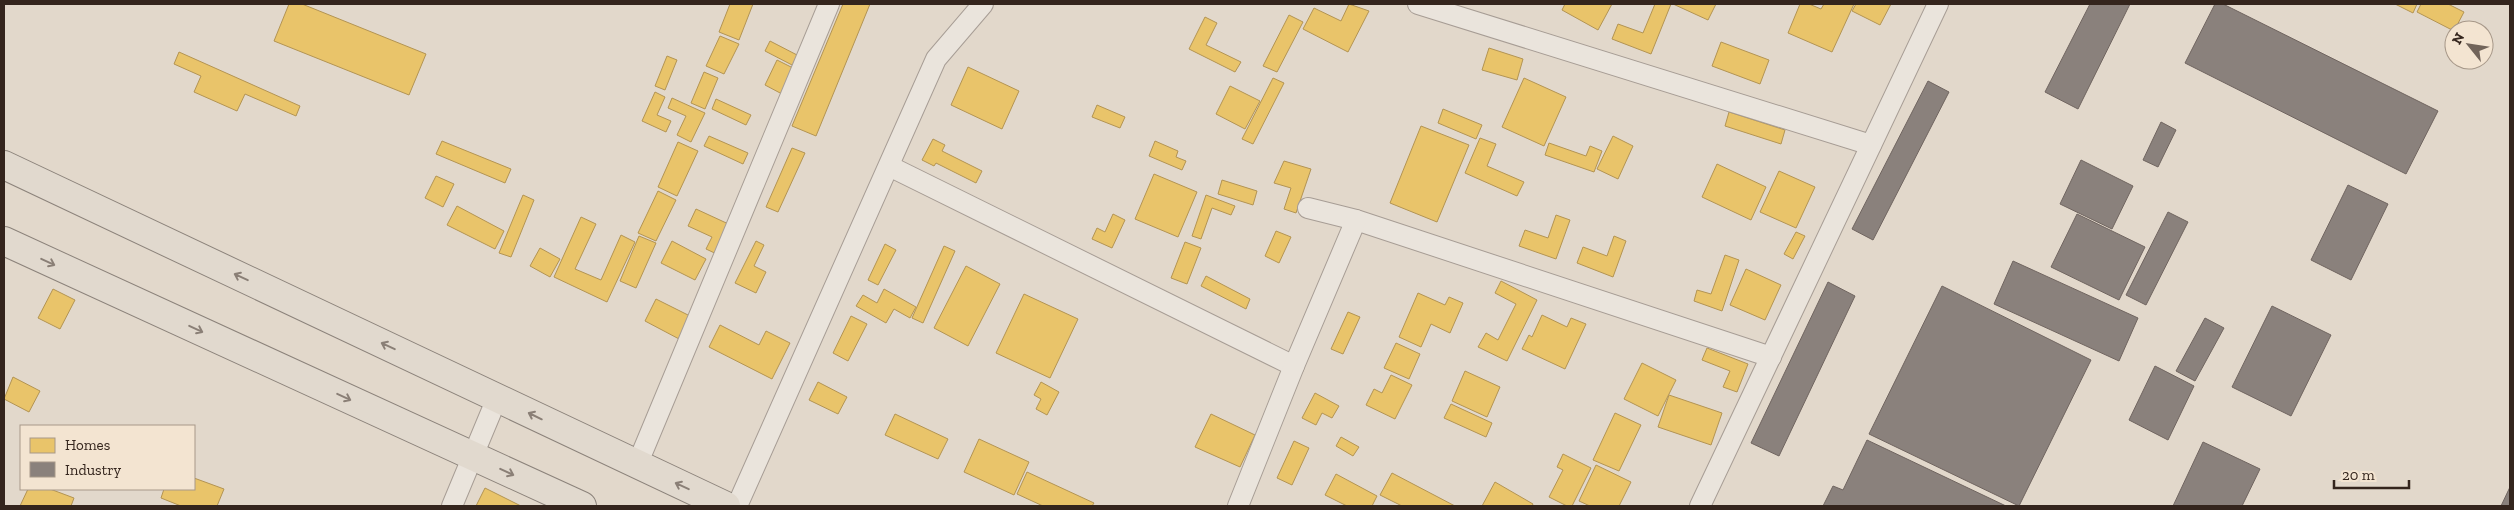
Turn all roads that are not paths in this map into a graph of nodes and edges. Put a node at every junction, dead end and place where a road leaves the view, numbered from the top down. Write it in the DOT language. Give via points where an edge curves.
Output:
graph roads {
  1 [pos="829,4"];
  2 [pos="983,4"];
  3 [pos="1418,4"];
  4 [pos="1938,4"];
  5 [pos="1872,145"];
  6 [pos="4,165"];
  7 [pos="889,166"];
  8 [pos="1308,208"];
  9 [pos="1356,220"];
  10 [pos="4,241"];
  11 [pos="1771,357"];
  12 [pos="1294,366"];
  13 [pos="497,398"];
  14 [pos="472,456"];
  15 [pos="637,465"];
  16 [pos="574,505"];
  17 [pos="452,506"];
  18 [pos="726,506"];
  19 [pos="737,506"];
  20 [pos="1238,506"];
  21 [pos="1700,506"];
  1 -- 15 [label="street"];
  2 -- 7 [label="street" via="936,58"];
  3 -- 5 [label="street"];
  4 -- 5 [label="street"];
  5 -- 11 [label="street"];
  13 -- 6 [label="main road, one-way"];
  7 -- 12 [label="street"];
  7 -- 19 [label="street"];
  8 -- 9 [label="street"];
  9 -- 11 [label="street"];
  9 -- 12 [label="street"];
  10 -- 14 [label="main road, one-way"];
  11 -- 21 [label="street"];
  12 -- 20 [label="street"];
  13 -- 14 [label="street"];
  15 -- 13 [label="main road, one-way"];
  14 -- 16 [label="main road, one-way"];
  14 -- 17 [label="street"];
  18 -- 15 [label="main road, one-way"];
}
